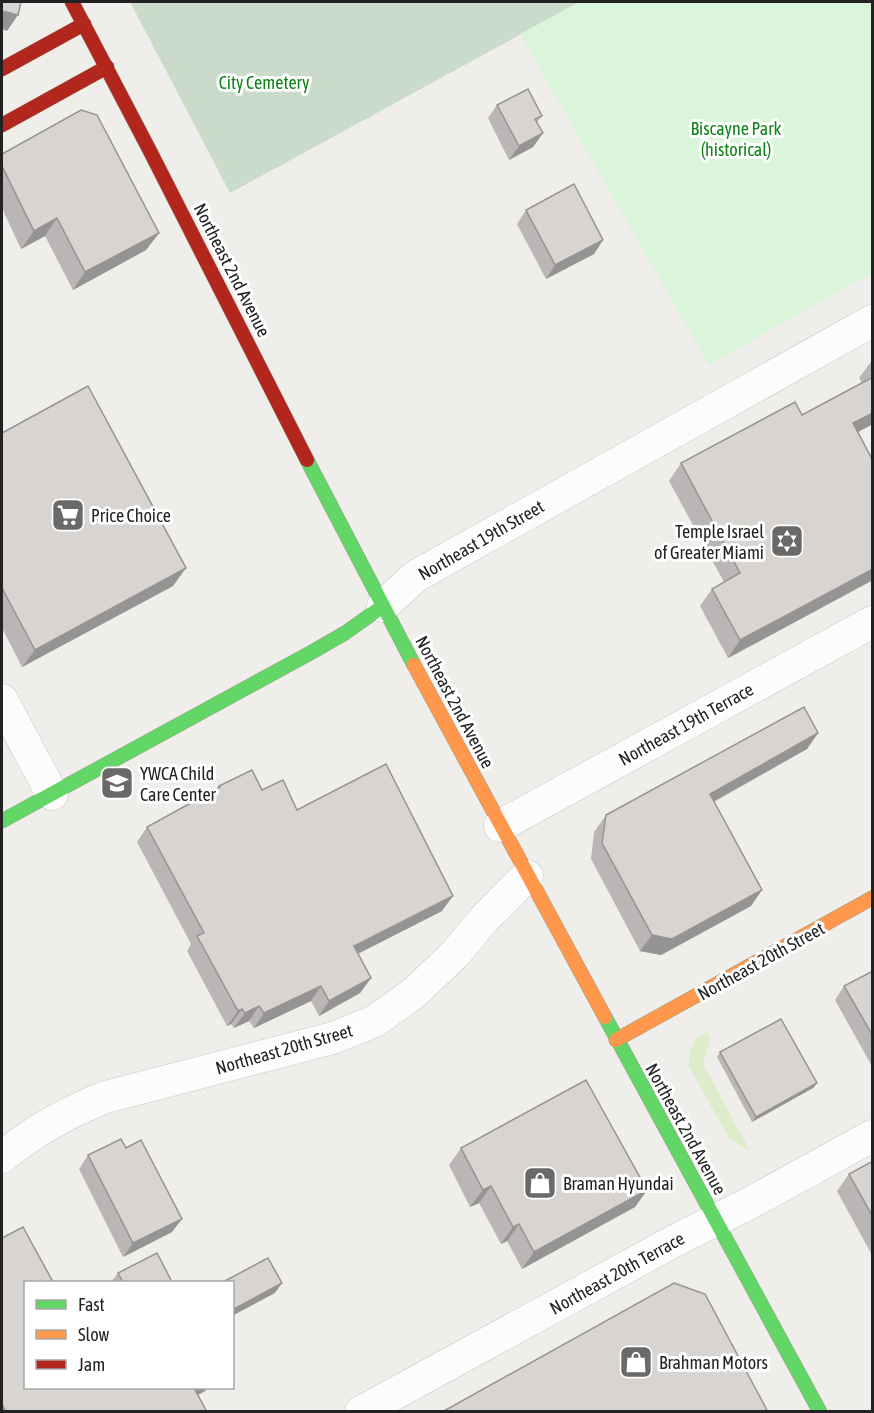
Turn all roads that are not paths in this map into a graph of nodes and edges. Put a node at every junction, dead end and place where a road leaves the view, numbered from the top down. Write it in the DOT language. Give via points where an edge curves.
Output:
graph roads {
  1 [pos="72,2"];
  2 [pos="84,24"];
  3 [pos="107,67"];
  4 [pos="2,69"];
  5 [pos="2,125"];
  6 [pos="873,321"];
  7 [pos="382,606"];
  8 [pos="873,622"];
  9 [pos="2,700"];
  10 [pos="52,794"];
  11 [pos="2,821"];
  12 [pos="500,826"];
  13 [pos="527,876"];
  14 [pos="873,898"];
  15 [pos="616,1040"];
  16 [pos="873,1136"];
  17 [pos="2,1158"];
  18 [pos="715,1221"];
  19 [pos="361,1412"];
  20 [pos="820,1412"];
  1 -- 2 [label="main road, Northeast 2nd Avenue"];
  2 -- 3 [label="main road, Northeast 2nd Avenue"];
  2 -- 4 [label="main road"];
  3 -- 5 [label="main road"];
  3 -- 7 [label="main road, Northeast 2nd Avenue"];
  6 -- 7 [label="street, Northeast 19th Street" via="416,576"];
  7 -- 10 [label="main road, Northeast 19th Street" via="312,652"];
  7 -- 12 [label="main road, Northeast 2nd Avenue"];
  8 -- 12 [label="street, Northeast 19th Terrace"];
  9 -- 10 [label="street"];
  10 -- 11 [label="main road, Northeast 19th Street"];
  12 -- 13 [label="main road, Northeast 2nd Avenue"];
  13 -- 15 [label="main road, Northeast 2nd Avenue"];
  13 -- 17 [label="street, Northeast 20th Street" via="484,918 455,954 375,1021 333,1038 106,1097 41,1127"];
  14 -- 15 [label="main road, Northeast 20th Street"];
  15 -- 18 [label="main road, Northeast 2nd Avenue"];
  16 -- 18 [label="street, Northeast 20th Terrace"];
  18 -- 19 [label="street, Northeast 20th Terrace"];
  18 -- 20 [label="main road, Northeast 2nd Avenue"];
}
